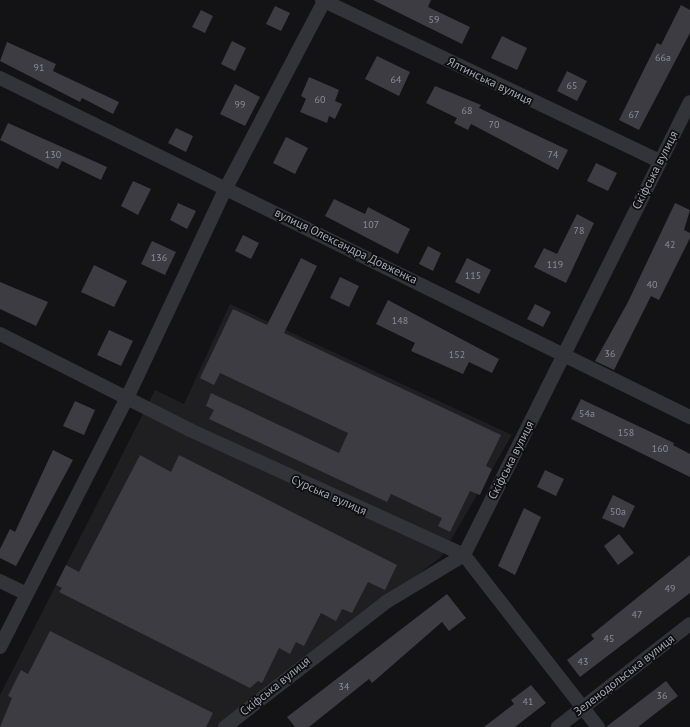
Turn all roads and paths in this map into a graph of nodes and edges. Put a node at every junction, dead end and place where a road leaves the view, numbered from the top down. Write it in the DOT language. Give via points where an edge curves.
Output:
graph roads {
  1 [pos="323,0"];
  2 [pos="0,78"];
  3 [pos="690,102"];
  4 [pos="658,161"];
  5 [pos="226,188"];
  6 [pos="0,334"];
  7 [pos="566,354"];
  8 [pos="127,398"];
  9 [pos="690,417"];
  10 [pos="464,555"];
  11 [pos="0,581"];
  12 [pos="25,593"];
  13 [pos="690,624"];
  14 [pos="0,647"];
  15 [pos="583,707"];
  16 [pos="225,727"];
  17 [pos="558,727"];
  18 [pos="598,727"];
  1 -- 4 [label="street, Ялтинська вулиця"];
  1 -- 5 [label="street"];
  2 -- 5 [label="street, вулиця Олександра Довженка"];
  3 -- 4 [label="street, Скіфська вулиця"];
  4 -- 7 [label="street, Скіфська вулиця"];
  5 -- 7 [label="street, вулиця Олександра Довженка"];
  5 -- 8 [label="street"];
  6 -- 8 [label="street, Сурська вулиця"];
  7 -- 9 [label="street, вулиця Олександра Довженка"];
  7 -- 10 [label="street, Скіфська вулиця"];
  8 -- 10 [label="street, Сурська вулиця" via="283,474"];
  8 -- 12 [label="street"];
  10 -- 15 [label="street, Сурська вулиця"];
  10 -- 16 [label="street, Скіфська вулиця" via="386,602"];
  11 -- 12 [label="street"];
  12 -- 14 [label="street"];
  13 -- 15 [label="street, Зеленодольська вулиця"];
  15 -- 17 [label="street, Зеленодольська вулиця"];
  15 -- 18 [label="street, Сурська вулиця"];
}
